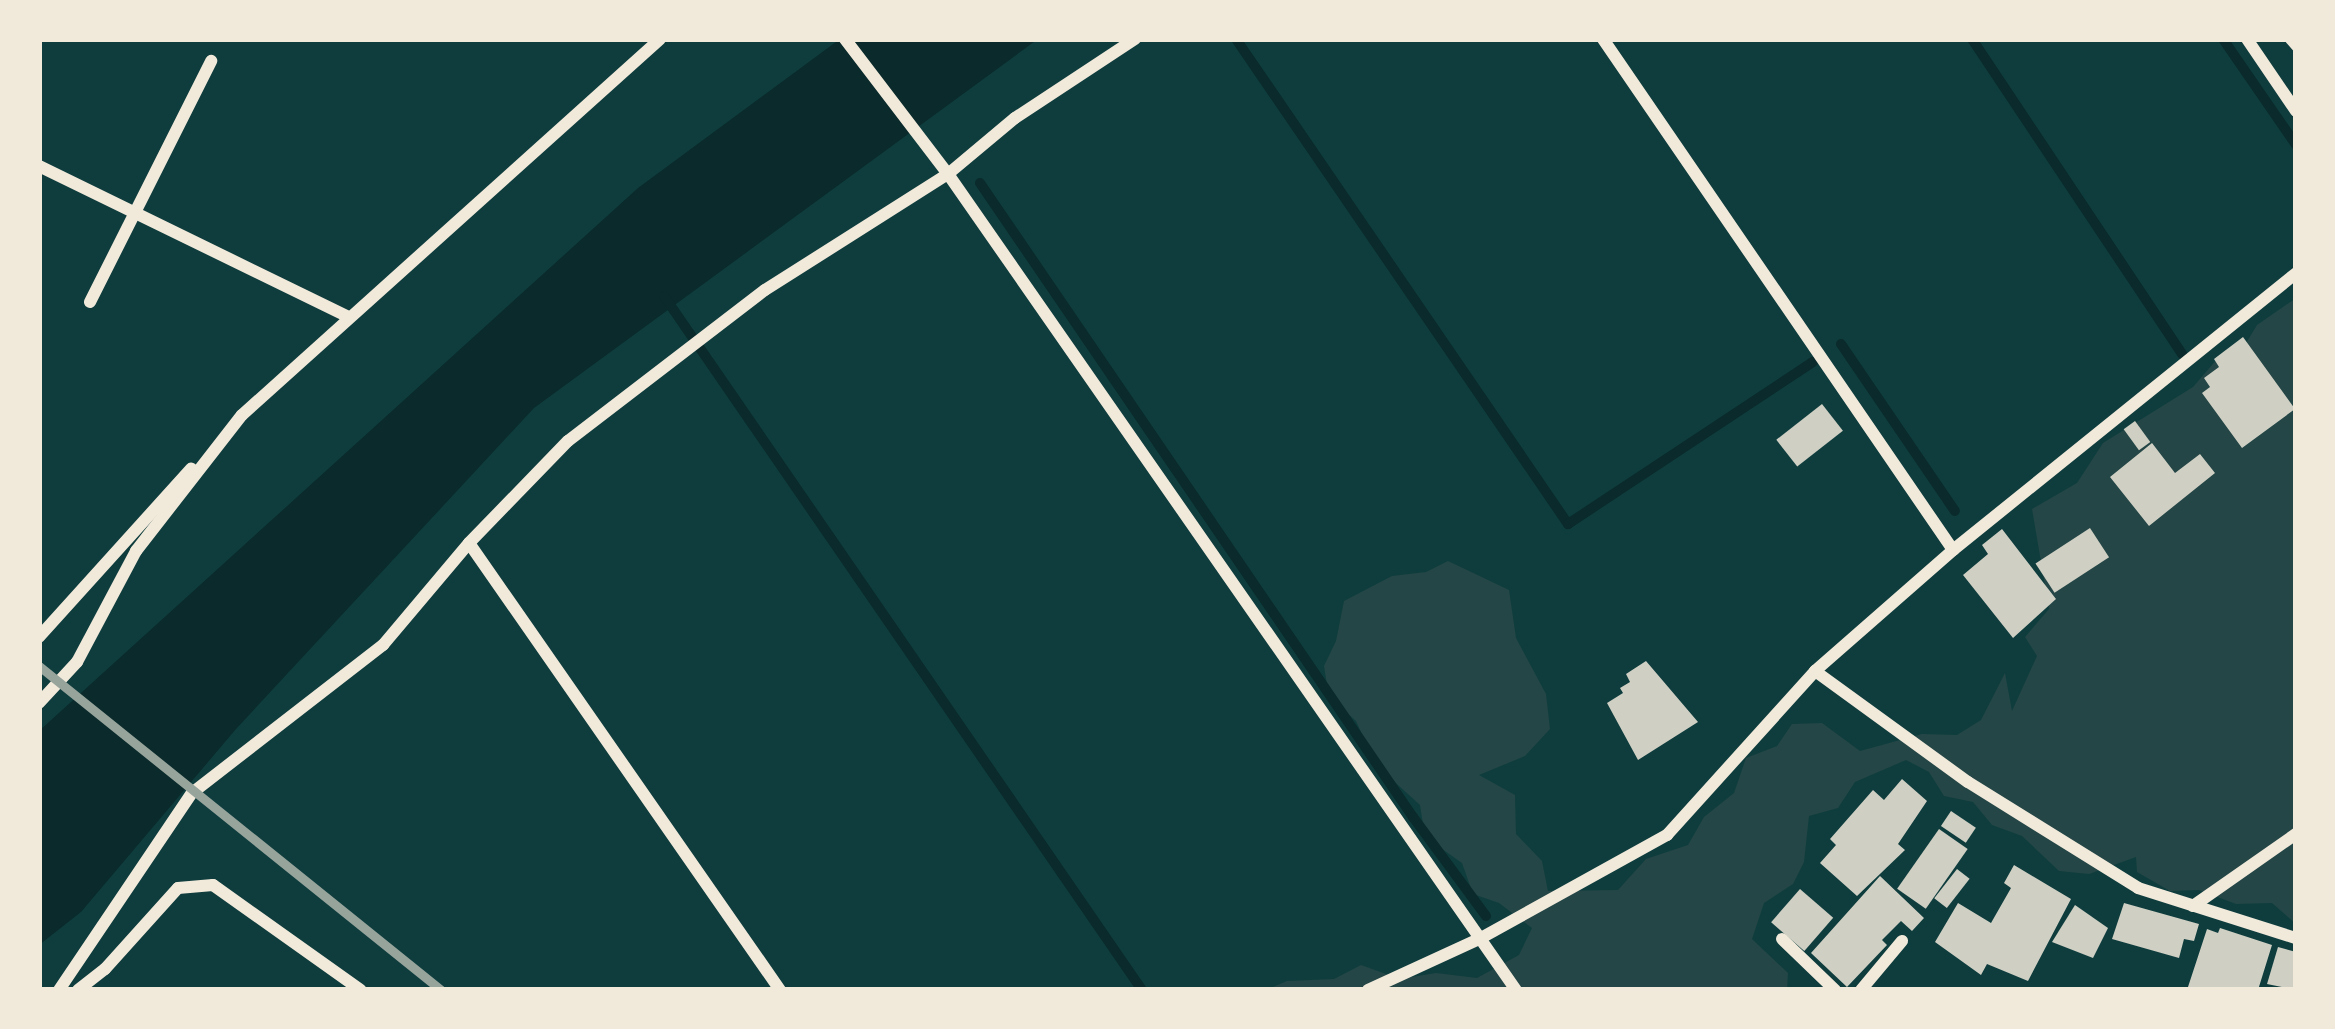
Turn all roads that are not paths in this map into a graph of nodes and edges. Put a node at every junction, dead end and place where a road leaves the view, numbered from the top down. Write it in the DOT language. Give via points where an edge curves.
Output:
graph roads {
  1 [pos="660,39"];
  2 [pos="845,39"];
  3 [pos="1135,39"];
  4 [pos="1603,39"];
  5 [pos="2246,39"];
  6 [pos="2289,39"];
  7 [pos="2296,47"];
  8 [pos="211,61"];
  9 [pos="2296,111"];
  10 [pos="39,166"];
  11 [pos="944,169"];
  12 [pos="135,212"];
  13 [pos="2296,273"];
  14 [pos="90,302"];
  15 [pos="346,316"];
  16 [pos="242,415"];
  17 [pos="469,543"];
  18 [pos="1953,550"];
  19 [pos="39,637"];
  20 [pos="1816,671"];
  21 [pos="39,703"];
  22 [pos="2296,834"];
  23 [pos="2193,907"];
  24 [pos="1481,938"];
  25 [pos="2296,938"];
  26 [pos="1782,939"];
  27 [pos="1902,940"];
  28 [pos="59,990"];
  29 [pos="78,990"];
  30 [pos="361,990"];
  31 [pos="780,990"];
  32 [pos="1368,990"];
  33 [pos="1516,990"];
  34 [pos="1835,990"];
  35 [pos="1861,990"];
  1 -- 15 [label="street"];
  2 -- 11 [label="street"];
  3 -- 11 [label="street"];
  4 -- 18 [label="street"];
  5 -- 9 [label="street"];
  6 -- 7 [label="lane"];
  8 -- 12 [label="street"];
  10 -- 12 [label="street"];
  11 -- 17 [label="street" via="765,290 568,441"];
  11 -- 24 [label="street"];
  12 -- 14 [label="street"];
  12 -- 15 [label="street"];
  13 -- 18 [label="street"];
  15 -- 16 [label="street"];
  16 -- 19 [label="street"];
  16 -- 21 [label="street" via="136,551 77,662"];
  17 -- 28 [label="street" via="383,645 192,794"];
  17 -- 31 [label="street"];
  18 -- 20 [label="street"];
  20 -- 23 [label="street" via="1968,782 2138,888"];
  20 -- 24 [label="street" via="1667,835"];
  22 -- 23 [label="street"];
  23 -- 25 [label="street"];
  24 -- 32 [label="street"];
  24 -- 33 [label="street"];
  26 -- 34 [label="street"];
  27 -- 35 [label="street"];
  29 -- 30 [label="street" via="178,888 214,885"];
}
